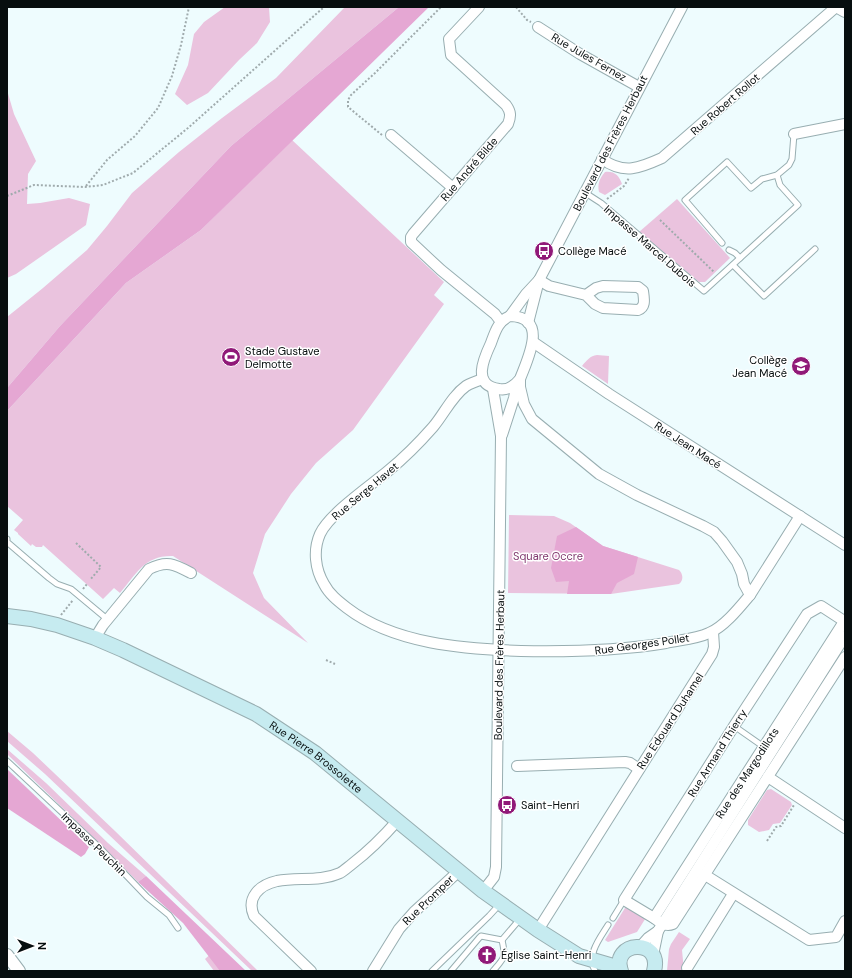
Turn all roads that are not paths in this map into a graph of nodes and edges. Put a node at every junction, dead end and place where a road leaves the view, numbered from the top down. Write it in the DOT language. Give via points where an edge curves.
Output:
graph roads {
  1 [pos="478,7"];
  2 [pos="682,7"];
  3 [pos="837,7"];
  4 [pos="845,11"];
  5 [pos="538,27"];
  6 [pos="639,87"];
  7 [pos="845,124"];
  8 [pos="794,134"];
  9 [pos="391,135"];
  10 [pos="602,159"];
  11 [pos="777,175"];
  12 [pos="453,188"];
  13 [pos="584,192"];
  14 [pos="722,242"];
  15 [pos="816,249"];
  16 [pos="729,250"];
  17 [pos="740,258"];
  18 [pos="733,265"];
  19 [pos="539,280"];
  20 [pos="586,295"];
  21 [pos="505,319"];
  22 [pos="528,322"];
  23 [pos="533,342"];
  24 [pos="483,379"];
  25 [pos="518,381"];
  26 [pos="493,388"];
  27 [pos="501,436"];
  28 [pos="800,516"];
  29 [pos="7,539"];
  30 [pos="845,545"];
  31 [pos="191,573"];
  32 [pos="750,595"];
  33 [pos="7,616"];
  34 [pos="107,619"];
  35 [pos="844,620"];
  36 [pos="712,632"];
  37 [pos="845,636"];
  38 [pos="95,638"];
  39 [pos="499,650"];
  40 [pos="843,663"];
  41 [pos="734,726"];
  42 [pos="764,747"];
  43 [pos="7,761"];
  44 [pos="517,766"];
  45 [pos="639,769"];
  46 [pos="768,777"];
  47 [pos="398,820"];
  48 [pos="845,828"];
  49 [pos="459,870"];
  50 [pos="705,876"];
  51 [pos="483,891"];
  52 [pos="733,894"];
  53 [pos="624,900"];
  54 [pos="500,903"];
  55 [pos="521,918"];
  56 [pos="613,918"];
  57 [pos="845,921"];
  58 [pos="658,924"];
  59 [pos="608,925"];
  60 [pos="178,928"];
  61 [pos="538,930"];
  62 [pos="502,940"];
  63 [pos="640,947"];
  64 [pos="7,955"];
  65 [pos="652,955"];
  66 [pos="621,964"];
  67 [pos="594,965"];
  68 [pos="687,968"];
  69 [pos="19,971"];
  70 [pos="311,971"];
  71 [pos="373,971"];
  72 [pos="432,971"];
  73 [pos="451,971"];
  74 [pos="493,971"];
  75 [pos="654,971"];
  1 -- 12 [label="street, Rue André Bilde" via="449,39 451,55 506,105 510,110 510,117 508,124"];
  2 -- 6 [label="street, Boulevard des Frères Herbaut"];
  3 -- 4 [label="street"];
  3 -- 10 [label="street, Rue Robert Rollot" via="662,158 635,168 617,168"];
  5 -- 6 [label="street, Rue Jules Fernez"];
  6 -- 10 [label="street, Boulevard des Frères Herbaut"];
  7 -- 8 [label="street"];
  8 -- 11 [label="lane" via="792,159"];
  9 -- 12 [label="street"];
  10 -- 13 [label="street, Boulevard des Frères Herbaut"];
  11 -- 14 [label="lane" via="762,179 751,188 727,162 685,200"];
  11 -- 17 [label="lane, Impasse Marcel Dubois" via="780,185 798,205"];
  12 -- 21 [label="street, Rue André Bilde" via="413,234 411,242 441,270 495,314"];
  13 -- 18 [label="lane, Impasse Marcel Dubois" via="601,203 704,291"];
  13 -- 19 [label="street, Boulevard des Frères Herbaut"];
  15 -- 18 [label="lane" via="764,296"];
  16 -- 17 [label="lane"];
  17 -- 18 [label="lane, Impasse Marcel Dubois"];
  19 -- 20 [label="street" via="549,286"];
  19 -- 21 [label="street, Boulevard des Frères Herbaut"];
  19 -- 22 [label="street, Boulevard des Frères Herbaut"];
  20 -- 20 [label="street" via="603,308 638,310 644,304 643,291 638,287 603,286"];
  21 -- 22 [label="street" via="518,316"];
  21 -- 24 [label="street, Boulevard des Frères Herbaut" via="484,357"];
  22 -- 23 [label="street" via="533,331"];
  23 -- 25 [label="street, Boulevard des Frères Herbaut"];
  23 -- 28 [label="street, Rue Jean Macé" via="608,394"];
  24 -- 26 [label="street"];
  24 -- 39 [label="street, Rue Serge Havet" via="467,385 458,392 435,425 418,443 329,520 318,541 316,559 320,578 330,593 350,611 376,625 431,642"];
  25 -- 26 [label="street" via="503,390"];
  25 -- 27 [label="street, Boulevard des Frères Herbaut"];
  25 -- 32 [label="street" via="524,404 532,419 599,474 714,532 737,562"];
  26 -- 27 [label="street, Boulevard des Frères Herbaut"];
  27 -- 39 [label="street, Boulevard des Frères Herbaut"];
  28 -- 30 [label="street, Rue Jean Macé"];
  28 -- 32 [label="street"];
  29 -- 34 [label="lane" via="49,578 57,584 71,588"];
  31 -- 34 [label="street" via="172,563 159,564 149,569"];
  32 -- 36 [label="street"];
  33 -- 38 [label="main road, Rue Pierre Brossolette" via="57,625"];
  34 -- 38 [label="street"];
  35 -- 41 [label="street, Rue Armand Thierry" via="821,606 807,614"];
  35 -- 42 [label="street, Rue des Margodillots"];
  36 -- 39 [label="street, Rue Georges Pollet" via="681,640 620,649 571,652"];
  36 -- 45 [label="street, Rue Edouard Duhamel" via="712,654"];
  37 -- 58 [label="street, Rue des Margodillots"];
  38 -- 47 [label="main road, Rue Pierre Brossolette" via="272,723 320,757"];
  39 -- 51 [label="street, Boulevard des Frères Herbaut" via="496,866 494,877"];
  40 -- 46 [label="street, Rue des Margodillots"];
  41 -- 42 [label="lane"];
  41 -- 53 [label="street, Rue Armand Thierry"];
  42 -- 58 [label="street, Rue des Margodillots"];
  43 -- 60 [label="lane, Impasse Peuchin" via="169,915"];
  44 -- 45 [label="street" via="625,762"];
  45 -- 61 [label="street, Rue Edouard Duhamel"];
  46 -- 48 [label="street"];
  46 -- 50 [label="street, Rue des Margodillots"];
  47 -- 49 [label="main road, Rue Pierre Brossolette"];
  47 -- 70 [label="street" via="368,853 341,872 319,878 277,881 258,891 253,897 251,904 254,916"];
  49 -- 51 [label="main road, Rue Pierre Brossolette"];
  49 -- 71 [label="street, Rue Promper" via="398,929"];
  50 -- 52 [label="street"];
  50 -- 58 [label="street, Rue des Margodillots" via="673,924"];
  51 -- 54 [label="main road, Rue Pierre Brossolette"];
  52 -- 57 [label="street" via="809,940 836,937"];
  52 -- 68 [label="street"];
  53 -- 56 [label="lane"];
  53 -- 58 [label="street"];
  54 -- 55 [label="main road, Rue Pierre Brossolette"];
  54 -- 72 [label="lane"];
  55 -- 61 [label="main road, Rue Pierre Brossolette"];
  55 -- 62 [label="lane"];
  58 -- 63 [label="street, Rue des Margodillots"];
  58 -- 65 [label="street, Rue des Margodillots"];
  59 -- 67 [label="lane" via="595,946"];
  61 -- 67 [label="main road, Rue Pierre Brossolette"];
  62 -- 73 [label="lane" via="481,936"];
  62 -- 74 [label="lane" via="504,958"];
  63 -- 65 [label="main road"];
  63 -- 66 [label="main road, Rue Pierre Brossolette" via="630,948"];
  64 -- 69 [label="street"];
  65 -- 75 [label="main road" via="655,960"];
  66 -- 67 [label="main road, Rue Pierre Brossolette"];
}
